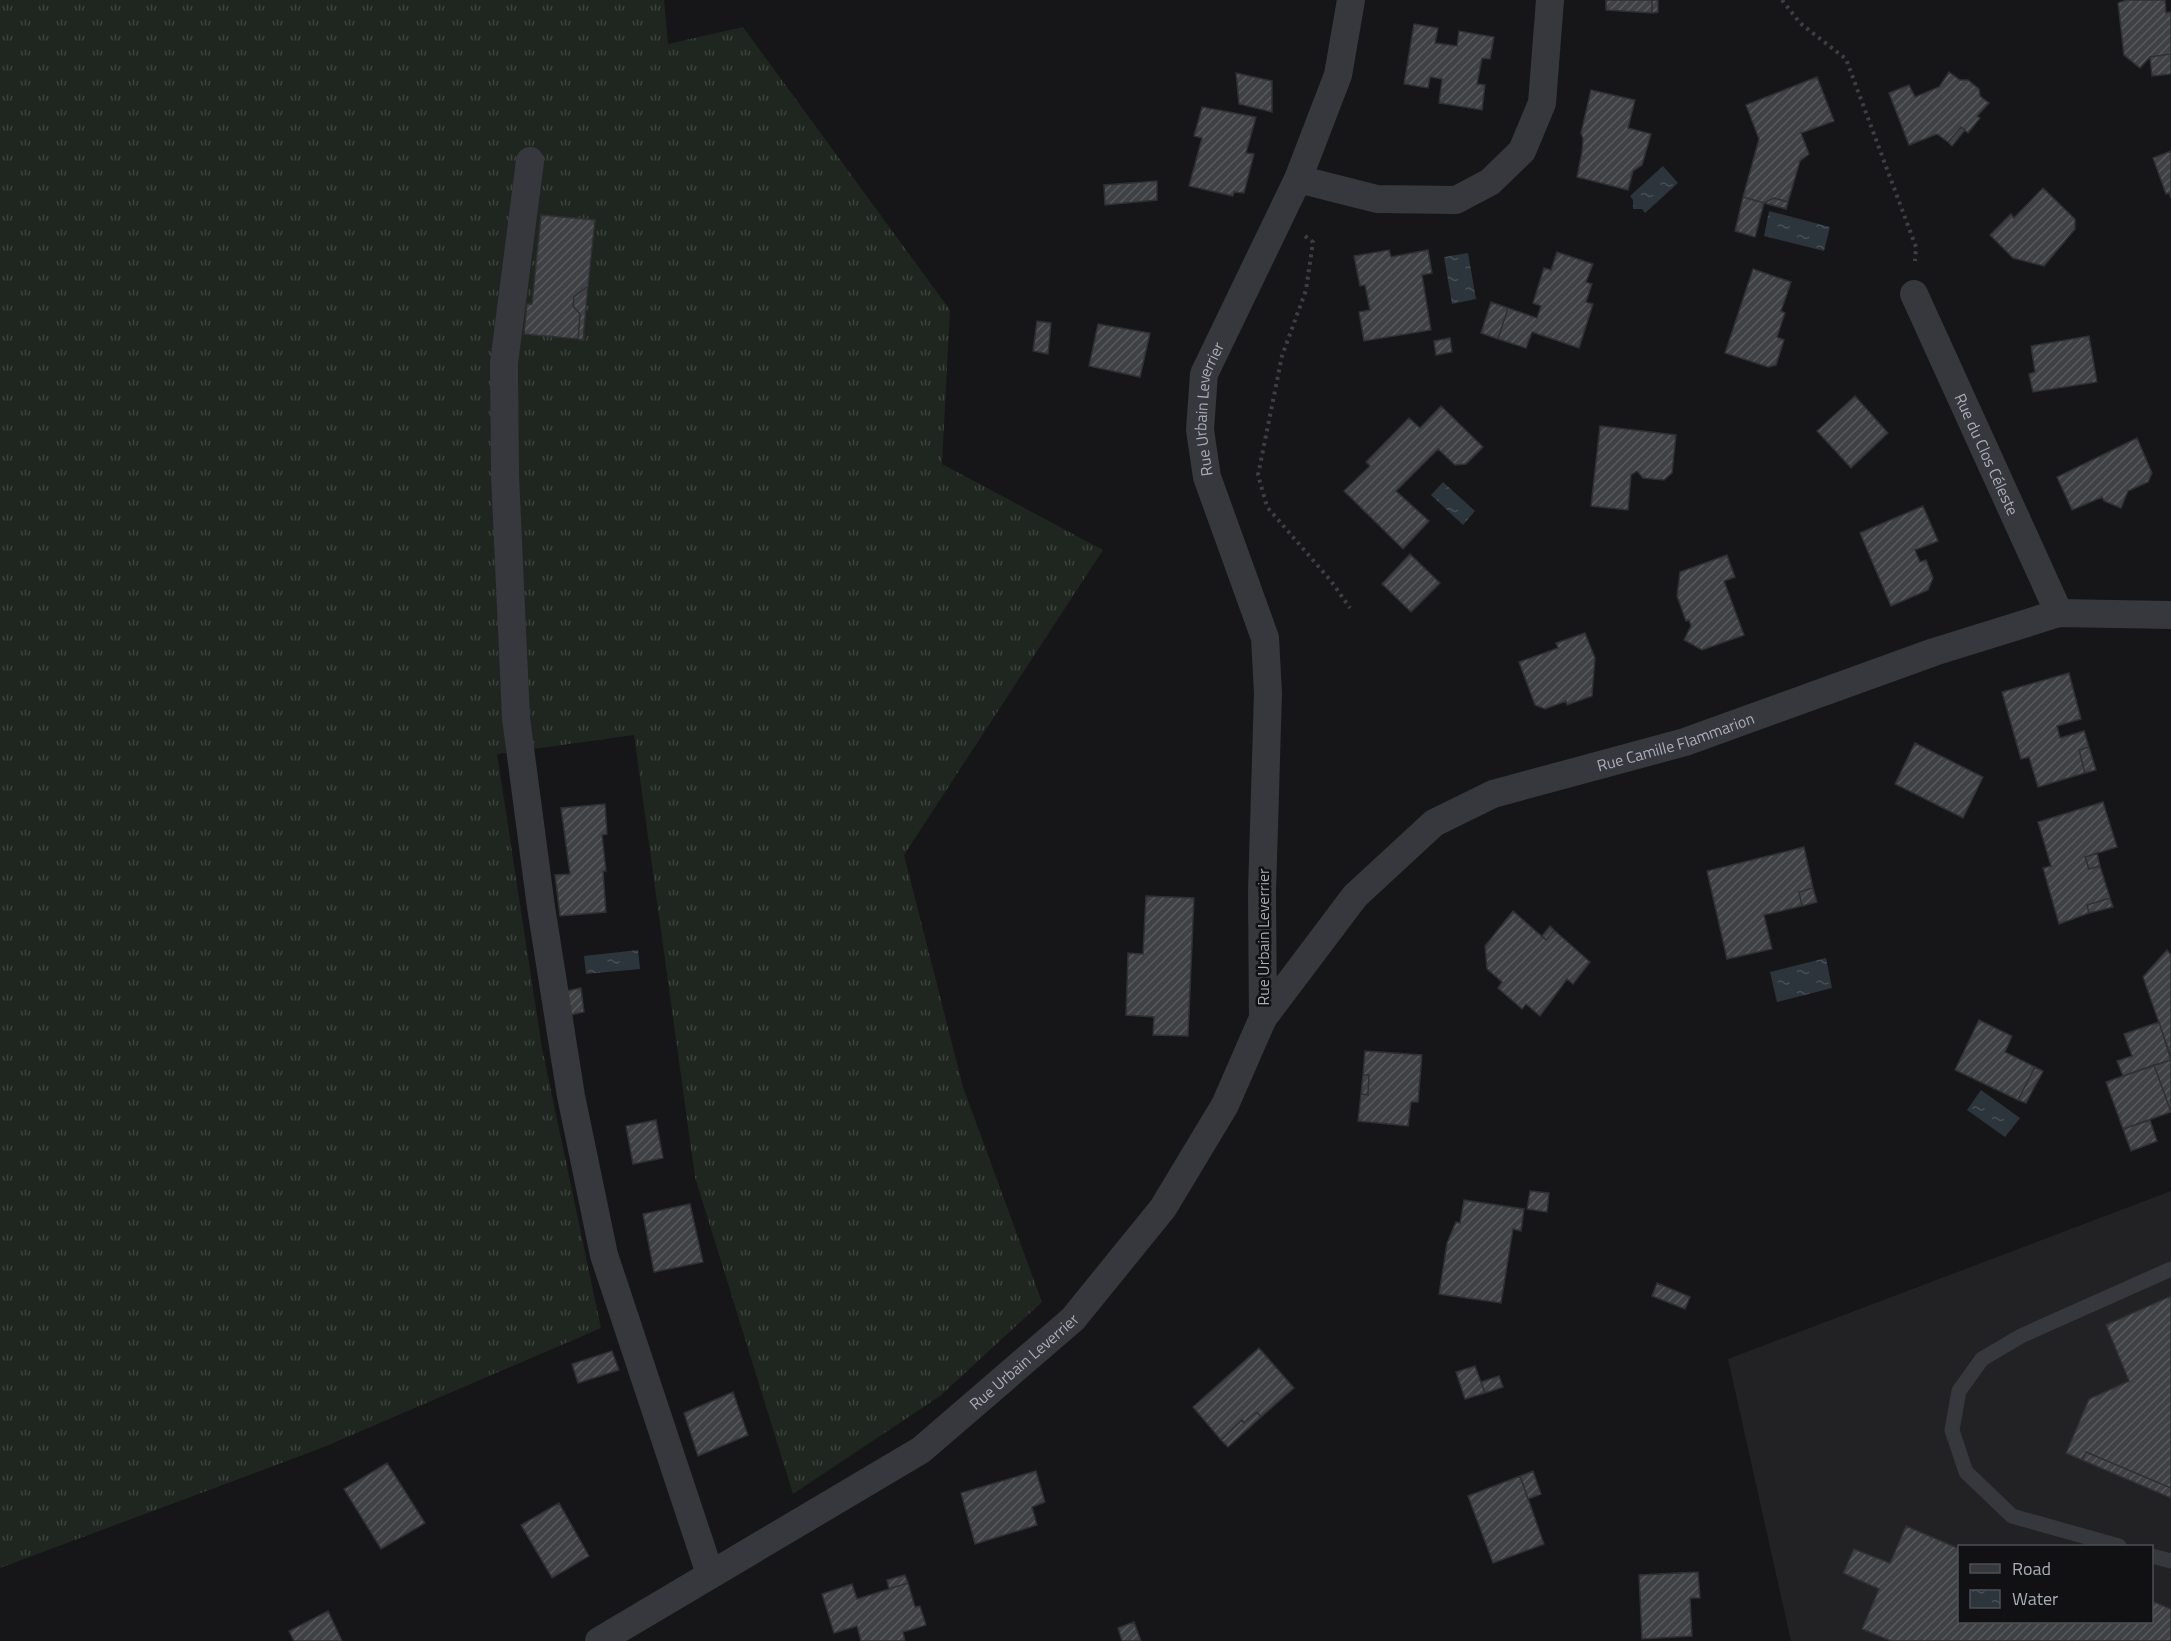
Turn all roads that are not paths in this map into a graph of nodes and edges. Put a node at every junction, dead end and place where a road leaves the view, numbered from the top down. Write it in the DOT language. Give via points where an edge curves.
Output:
graph roads {
  1 [pos="1351,0"];
  2 [pos="1550,0"];
  3 [pos="530,161"];
  4 [pos="1298,179"];
  5 [pos="1914,294"];
  6 [pos="2059,613"];
  7 [pos="2171,615"];
  8 [pos="1263,1018"];
  9 [pos="2171,1269"];
  10 [pos="2115,1545"];
  11 [pos="2153,1556"];
  12 [pos="2171,1561"];
  13 [pos="710,1574"];
  14 [pos="599,1641"];
  1 -- 4 [label="street, Rue Urbain Leverrier" via="1338,75"];
  2 -- 4 [label="street" via="1542,103 1522,151 1490,183 1456,200 1377,199"];
  3 -- 13 [label="street" via="504,363 516,718 571,1096 604,1255"];
  4 -- 8 [label="street, Rue Urbain Leverrier" via="1204,374 1200,430 1207,477 1265,638 1268,693"];
  5 -- 6 [label="street, Rue du Clos Céleste"];
  6 -- 7 [label="street, Rue Camille Flammarion"];
  6 -- 8 [label="street, Rue Camille Flammarion" via="1934,652 1685,742 1493,794 1434,823 1355,896"];
  8 -- 13 [label="street, Rue Urbain Leverrier" via="1225,1105 1163,1208 1073,1320 921,1450"];
  9 -- 10 [label="lane" via="2021,1336 1982,1359 1959,1391 1952,1430 1966,1472 2012,1516"];
  11 -- 12 [label="lane"];
  13 -- 14 [label="street, Rue Urbain Leverrier"];
}
